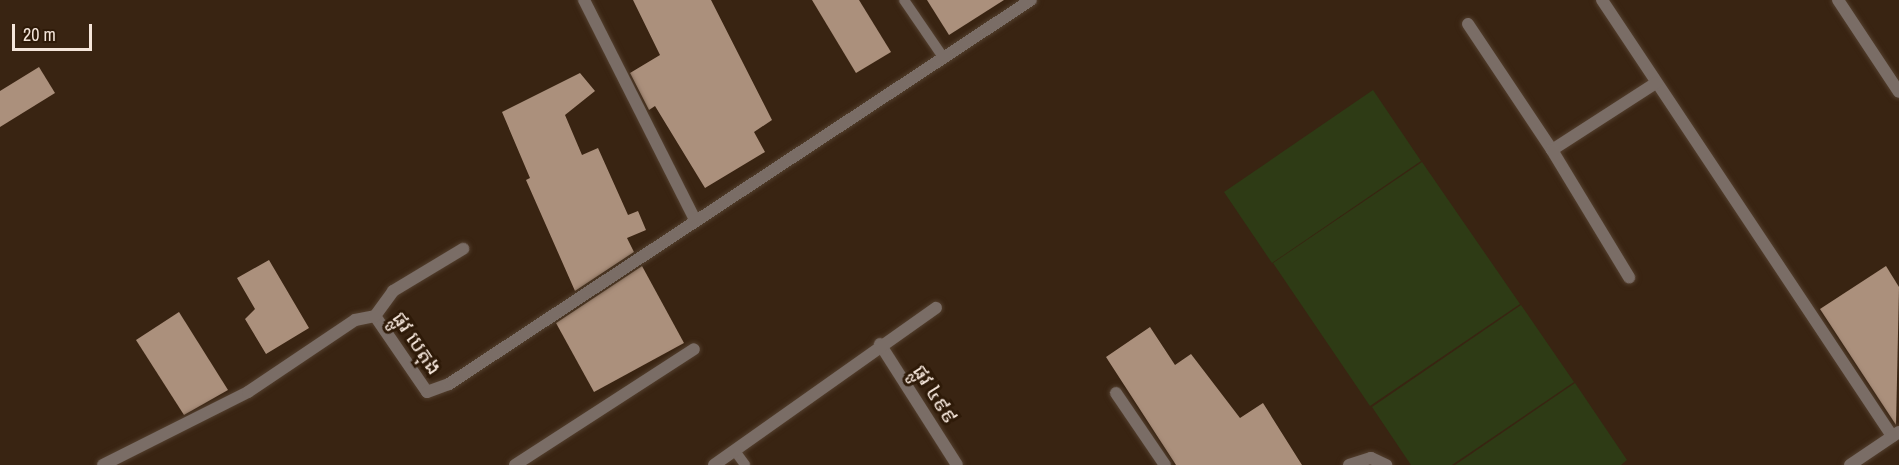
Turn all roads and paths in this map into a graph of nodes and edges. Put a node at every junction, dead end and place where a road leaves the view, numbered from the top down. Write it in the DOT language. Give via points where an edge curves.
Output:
graph roads {
  1 [pos="584,0"];
  2 [pos="904,0"];
  3 [pos="1031,0"];
  4 [pos="1602,0"];
  5 [pos="1838,0"];
  6 [pos="1468,24"];
  7 [pos="943,57"];
  8 [pos="1656,83"];
  9 [pos="1899,92"];
  10 [pos="1552,150"];
  11 [pos="694,218"];
  12 [pos="463,249"];
  13 [pos="1629,277"];
  14 [pos="936,308"];
  15 [pos="375,316"];
  16 [pos="880,344"];
  17 [pos="694,348"];
  18 [pos="1116,393"];
  19 [pos="1896,434"];
  20 [pos="735,451"];
  21 [pos="103,465"];
  22 [pos="515,465"];
  23 [pos="714,465"];
  24 [pos="744,465"];
  25 [pos="957,465"];
  26 [pos="1165,465"];
  27 [pos="1349,465"];
  28 [pos="1386,465"];
  29 [pos="1850,465"];
  1 -- 11 [label="street"];
  2 -- 7 [label="lane"];
  3 -- 7 [label="street"];
  4 -- 8 [label="street"];
  5 -- 9 [label="street"];
  6 -- 10 [label="street"];
  7 -- 11 [label="street"];
  8 -- 10 [label="street"];
  8 -- 19 [label="street"];
  10 -- 13 [label="street"];
  11 -- 15 [label="street, ផ្លូវ បេតុង" via="449,384 427,392"];
  12 -- 15 [label="street" via="393,291"];
  14 -- 16 [label="street"];
  15 -- 21 [label="street" via="355,320 248,392"];
  16 -- 20 [label="street"];
  16 -- 25 [label="street, ផ្លូវ ៤៩៩"];
  17 -- 22 [label="street"];
  18 -- 26 [label="street"];
  19 -- 29 [label="street"];
  20 -- 23 [label="street"];
  20 -- 24 [label="lane"];
  27 -- 28 [label="street" via="1371,458"];
}
